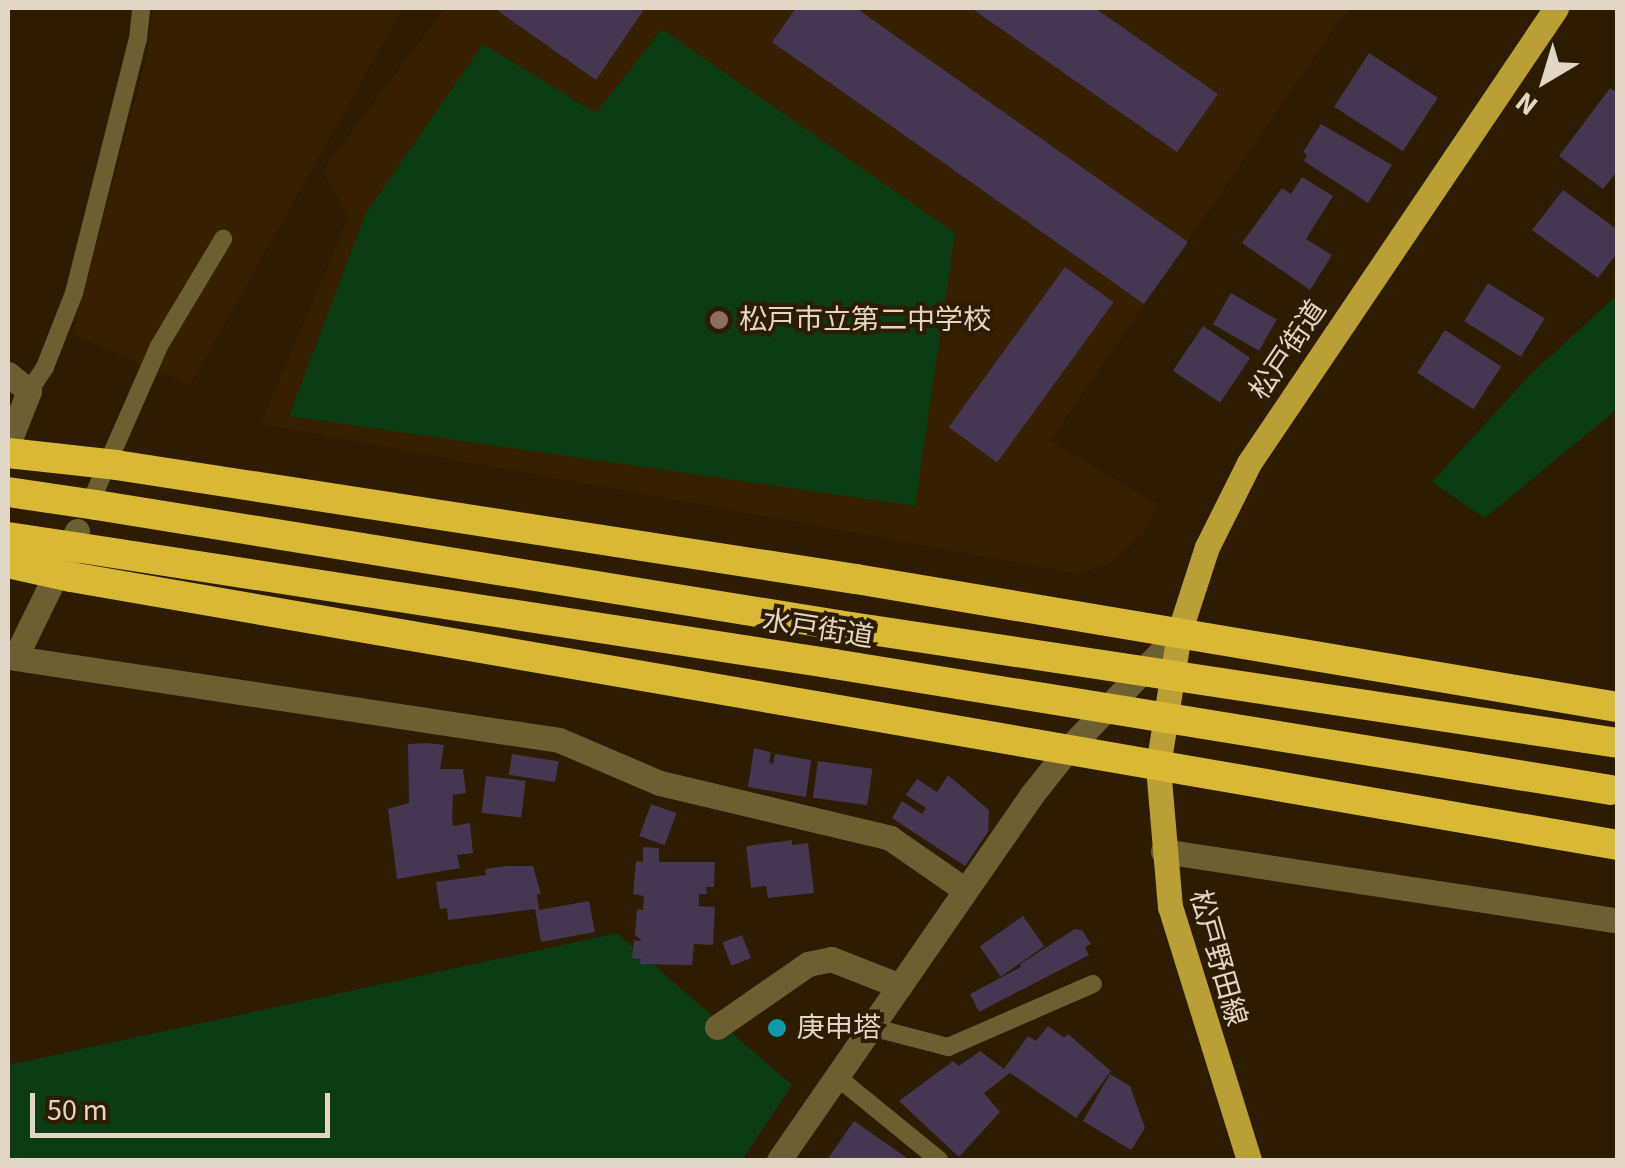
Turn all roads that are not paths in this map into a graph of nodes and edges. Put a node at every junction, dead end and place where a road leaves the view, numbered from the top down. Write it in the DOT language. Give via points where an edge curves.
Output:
graph roads {
  1 [pos="141,8"];
  2 [pos="1556,8"];
  3 [pos="223,239"];
  4 [pos="8,374"];
  5 [pos="29,391"];
  6 [pos="8,444"];
  7 [pos="8,453"];
  8 [pos="8,492"];
  9 [pos="8,537"];
  10 [pos="76,552"];
  11 [pos="8,564"];
  12 [pos="1179,634"];
  13 [pos="1618,707"];
  14 [pos="1618,743"];
  15 [pos="1068,748"];
  16 [pos="1158,766"];
  17 [pos="1614,791"];
  18 [pos="1618,845"];
  19 [pos="1162,851"];
  20 [pos="965,890"];
  21 [pos="1618,921"];
  22 [pos="1093,984"];
  23 [pos="900,986"];
  24 [pos="717,1027"];
  25 [pos="872,1027"];
  26 [pos="836,1076"];
  27 [pos="779,1160"];
  28 [pos="938,1160"];
  29 [pos="1249,1160"];
  1 -- 5 [label="lane" via="74,293"];
  2 -- 12 [label="main road, 松戸街道" via="1249,463 1207,547"];
  3 -- 10 [label="lane" via="146,372"];
  4 -- 5 [label="street"];
  5 -- 6 [label="street"];
  7 -- 12 [label="highway, bridge" via="856,578"];
  8 -- 14 [label="highway, 水戸街道, bridge"];
  9 -- 10 [label="highway, 水戸街道, bridge"];
  10 -- 11 [label="highway, bridge"];
  10 -- 15 [label="highway"];
  10 -- 17 [label="highway, 水戸街道, bridge" via="834,664"];
  10 -- 20 [label="street" via="15,658 560,740 660,783 890,838"];
  12 -- 13 [label="highway"];
  12 -- 15 [label="street"];
  12 -- 16 [label="main road, 松戸街道"];
  15 -- 16 [label="highway"];
  15 -- 20 [label="street"];
  16 -- 18 [label="highway"];
  16 -- 19 [label="main road, 松戸野田線"];
  19 -- 21 [label="street"];
  19 -- 29 [label="main road, 松戸野田線" via="1183,959"];
  20 -- 23 [label="street"];
  22 -- 25 [label="lane" via="948,1047"];
  23 -- 24 [label="street" via="830,959 808,964"];
  23 -- 25 [label="street"];
  25 -- 26 [label="street"];
  26 -- 27 [label="street"];
  26 -- 28 [label="lane"];
}
